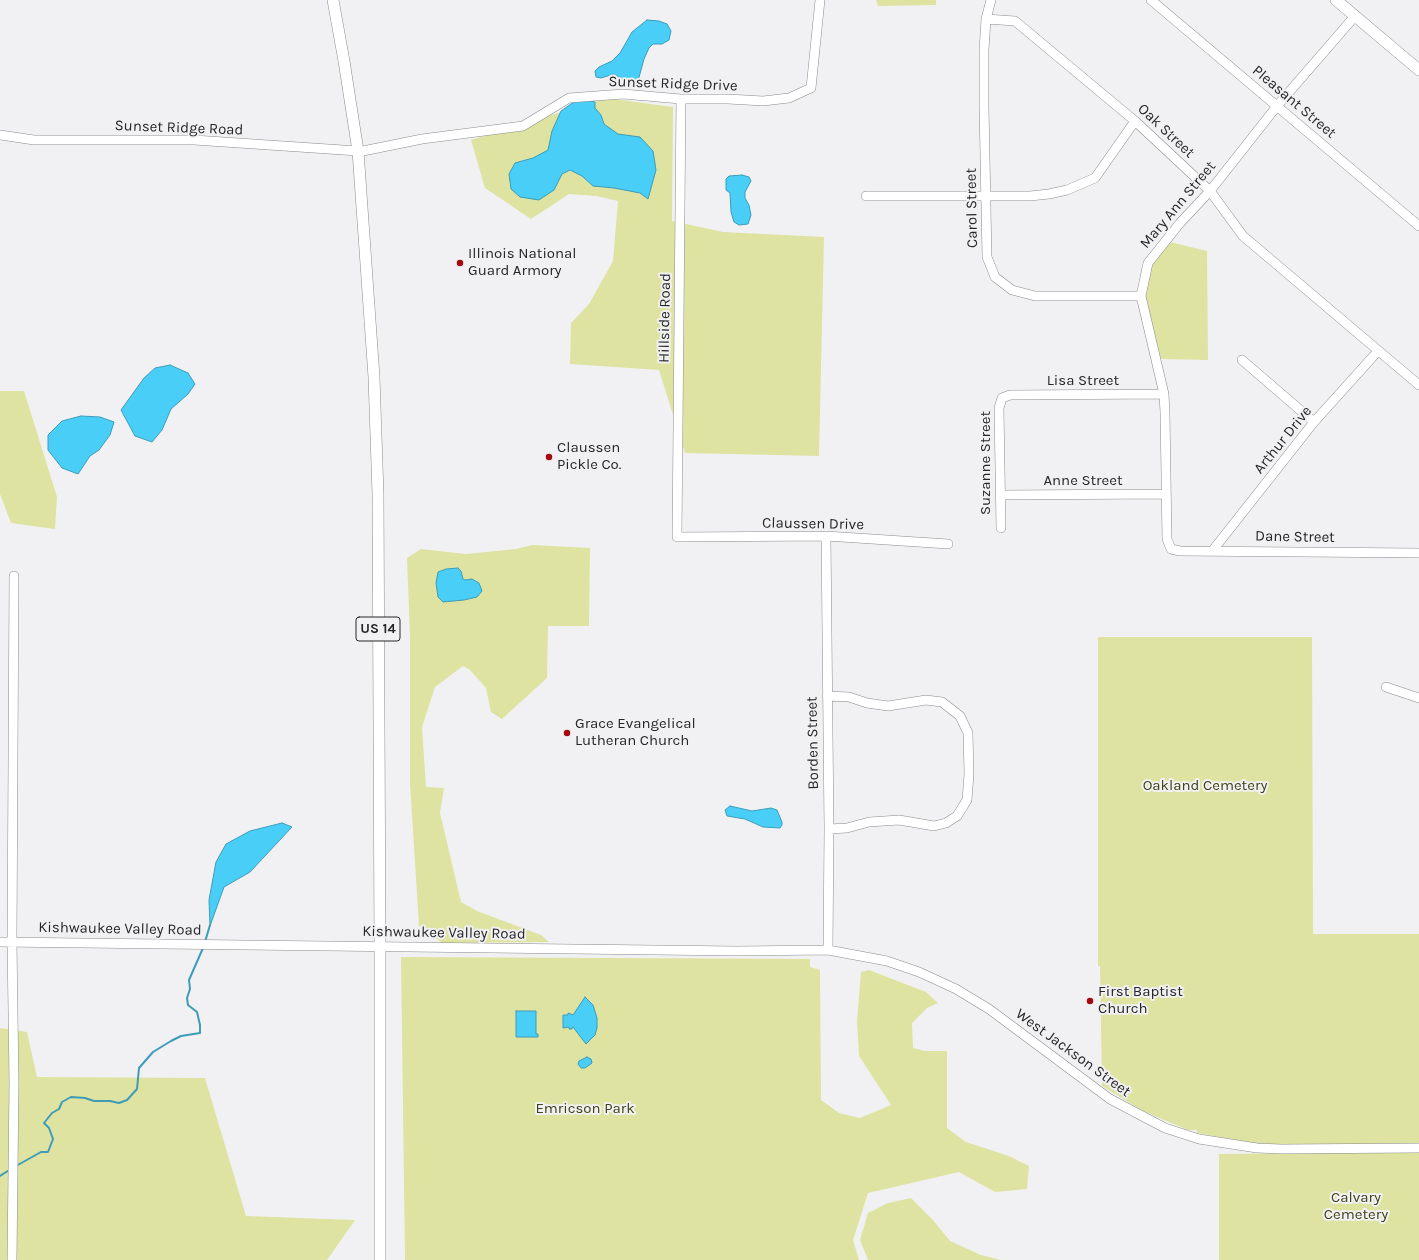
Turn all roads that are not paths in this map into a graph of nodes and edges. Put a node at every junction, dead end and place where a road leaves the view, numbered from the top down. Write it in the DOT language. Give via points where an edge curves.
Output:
graph roads {
  1 [pos="333,0"];
  2 [pos="820,0"];
  3 [pos="991,0"];
  4 [pos="1151,0"];
  5 [pos="1336,0"];
  6 [pos="1354,16"];
  7 [pos="986,19"];
  8 [pos="1419,70"];
  9 [pos="681,99"];
  10 [pos="1277,106"];
  11 [pos="1135,121"];
  12 [pos="0,135"];
  13 [pos="358,152"];
  14 [pos="1210,191"];
  15 [pos="986,195"];
  16 [pos="866,196"];
  17 [pos="1419,226"];
  18 [pos="1141,296"];
  19 [pos="1378,351"];
  20 [pos="1242,360"];
  21 [pos="1419,385"];
  22 [pos="1164,394"];
  23 [pos="1002,398"];
  24 [pos="1314,422"];
  25 [pos="1166,494"];
  26 [pos="1000,495"];
  27 [pos="1001,528"];
  28 [pos="826,536"];
  29 [pos="677,537"];
  30 [pos="948,544"];
  31 [pos="1171,549"];
  32 [pos="1213,550"];
  33 [pos="1419,553"];
  34 [pos="14,576"];
  35 [pos="1386,687"];
  36 [pos="827,696"];
  37 [pos="1419,698"];
  38 [pos="828,829"];
  39 [pos="0,942"];
  40 [pos="12,942"];
  41 [pos="380,947"];
  42 [pos="828,950"];
  43 [pos="887,961"];
  44 [pos="1419,1148"];
  45 [pos="12,1260"];
  46 [pos="380,1260"];
  1 -- 13 [label="main road, US 14"];
  2 -- 9 [label="street, Sunset Ridge Drive" via="811,88 789,98 762,101"];
  3 -- 7 [label="street, Carol Street"];
  4 -- 10 [label="street, Pleasant Street"];
  5 -- 6 [label="main road"];
  6 -- 8 [label="main road"];
  6 -- 10 [label="street, Mary Ann Street"];
  7 -- 11 [label="street, Oak Street" via="1014,21"];
  7 -- 15 [label="street, Carol Street"];
  9 -- 13 [label="street, Sunset Ridge Drive" via="623,94 569,98 523,126 422,139"];
  9 -- 29 [label="street, Hillside Road"];
  10 -- 14 [label="street, Mary Ann Street"];
  10 -- 17 [label="street, Pleasant Street"];
  11 -- 14 [label="street, Oak Street"];
  11 -- 15 [label="street" via="1095,178 1067,190 1048,194"];
  12 -- 13 [label="street, Sunset Ridge Road" via="34,140 194,140"];
  13 -- 41 [label="main road, US 14" via="374,377 378,494"];
  14 -- 18 [label="street, Mary Ann Street" via="1148,263"];
  14 -- 19 [label="street, Oak Street" via="1243,236"];
  15 -- 16 [label="street"];
  15 -- 18 [label="street, Carol Street" via="987,257 995,277 1012,290 1035,296"];
  18 -- 22 [label="street, Mary Ann Street"];
  19 -- 21 [label="street, Oak Street"];
  19 -- 24 [label="street, Arthur Drive"];
  20 -- 24 [label="street"];
  22 -- 23 [label="street, Lisa Street" via="1010,395"];
  22 -- 25 [label="street, Mary Ann Street"];
  23 -- 26 [label="street, Suzanne Street" via="999,408"];
  24 -- 32 [label="street, Arthur Drive"];
  25 -- 26 [label="street, Anne Street"];
  25 -- 31 [label="street, Mary Ann Street" via="1167,538"];
  26 -- 27 [label="street, Suzanne Street"];
  28 -- 29 [label="street, Claussen Drive"];
  28 -- 30 [label="street, Claussen Drive"];
  28 -- 36 [label="street, Borden Street"];
  31 -- 32 [label="street, Dane Street"];
  32 -- 33 [label="street, Dane Street"];
  34 -- 40 [label="street"];
  35 -- 37 [label="street"];
  36 -- 38 [label="street, Borden Street"];
  36 -- 38 [label="street" via="849,697 888,706 926,700 942,702 960,716 968,733 970,774 967,800 957,816 946,823 934,826 899,820"];
  38 -- 42 [label="street, Borden Street"];
  39 -- 40 [label="street, Kishwaukee Valley Road"];
  40 -- 41 [label="street, Kishwaukee Valley Road"];
  40 -- 45 [label="street"];
  41 -- 42 [label="street, Kishwaukee Valley Road"];
  41 -- 46 [label="main road, US 14"];
  42 -- 43 [label="street, Kishwaukee Valley Road"];
  43 -- 44 [label="street, West Jackson Street" via="956,989 988,1009 1110,1099 1165,1128 1199,1138 1257,1148"];
}
